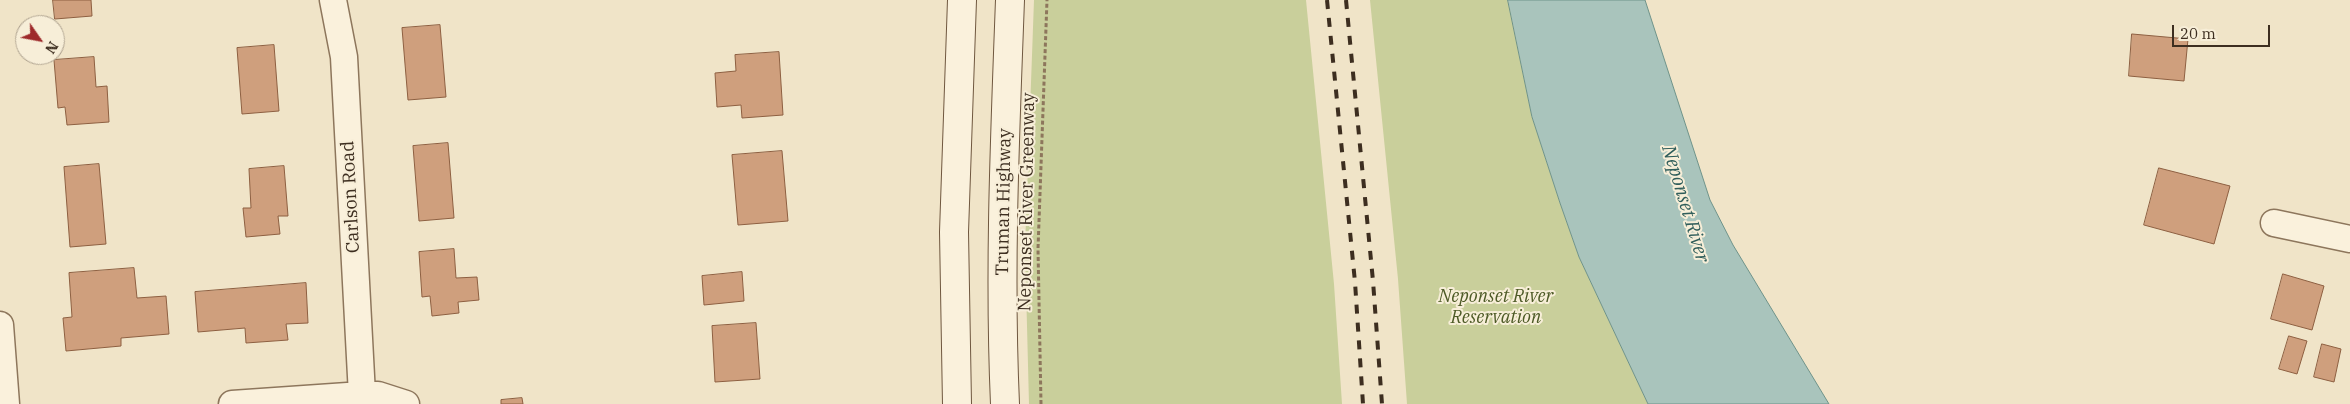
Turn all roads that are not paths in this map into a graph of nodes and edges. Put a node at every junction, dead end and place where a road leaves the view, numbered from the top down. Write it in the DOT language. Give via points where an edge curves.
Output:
graph roads {
  1 [pos="333,0"];
  2 [pos="962,0"];
  3 [pos="1010,0"];
  4 [pos="2274,223"];
  5 [pos="2350,239"];
  6 [pos="0,325"];
  7 [pos="362,395"];
  8 [pos="6,404"];
  9 [pos="232,404"];
  10 [pos="406,404"];
  11 [pos="957,404"];
  12 [pos="1005,404"];
  1 -- 7 [label="street, Carlson Road" via="344,57"];
  2 -- 11 [label="main road" via="954,242"];
  3 -- 12 [label="main road, Truman Highway" via="1002,229"];
  4 -- 5 [label="street"];
  6 -- 8 [label="street"];
  7 -- 9 [label="street"];
  7 -- 10 [label="street" via="378,395"];
}
